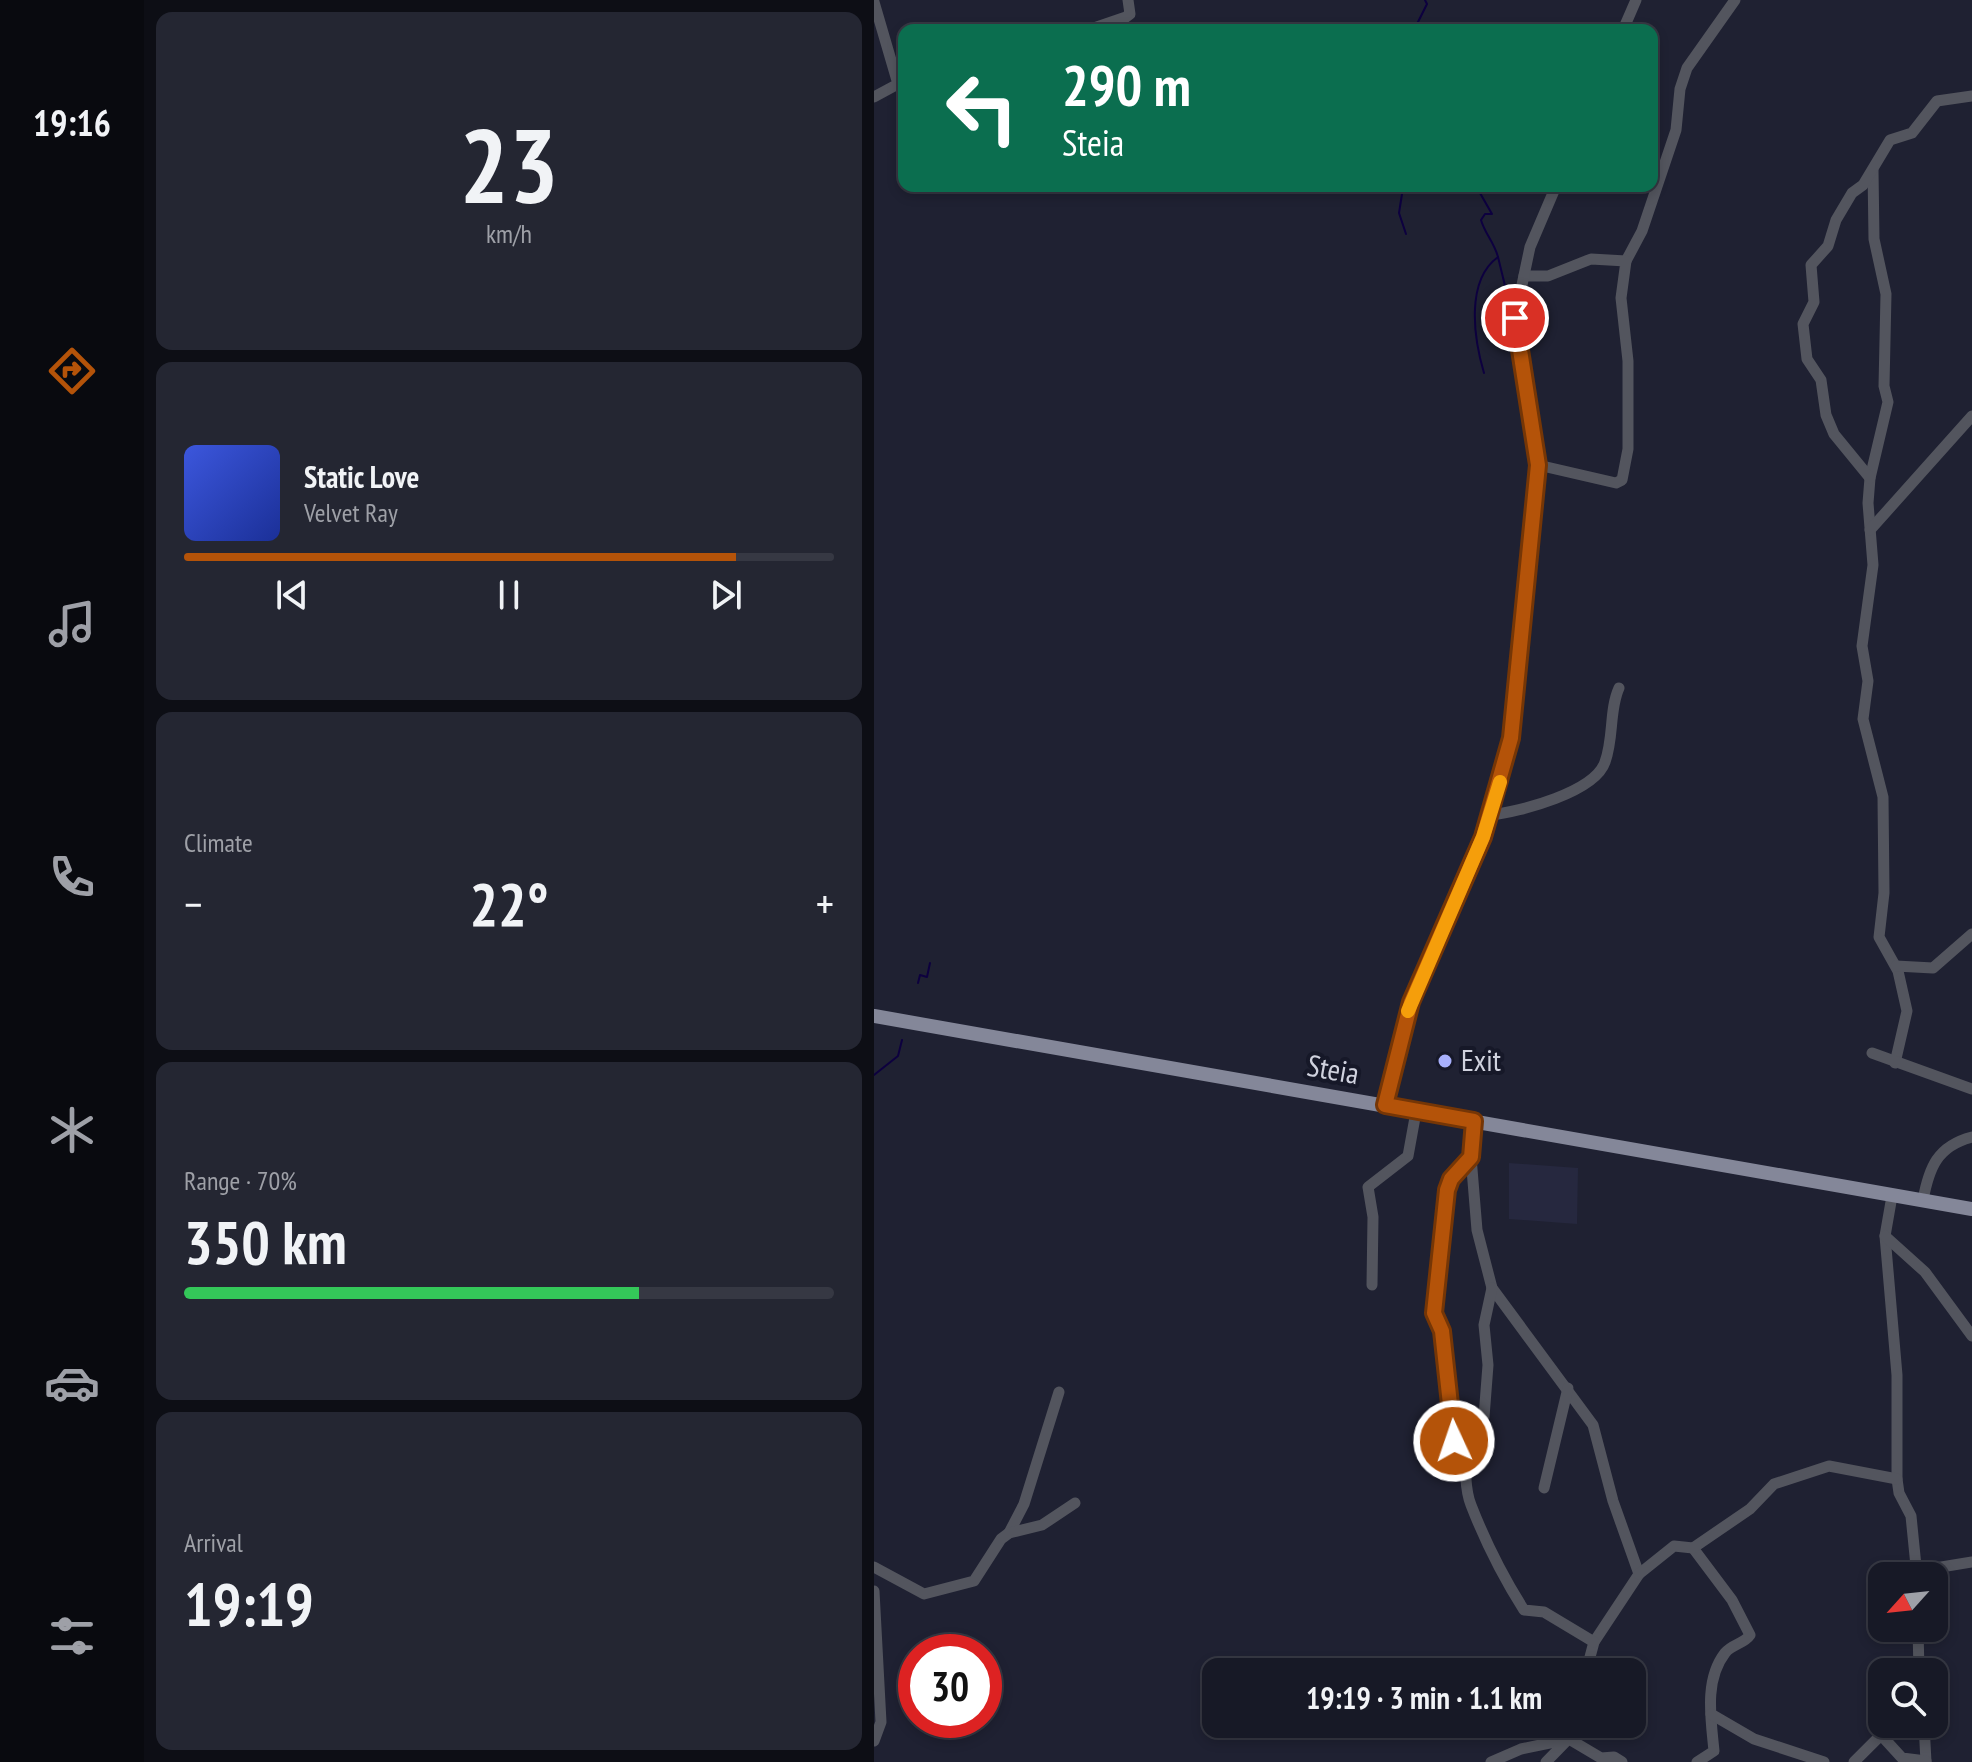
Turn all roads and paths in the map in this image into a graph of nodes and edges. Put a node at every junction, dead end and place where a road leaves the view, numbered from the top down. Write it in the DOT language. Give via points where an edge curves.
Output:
graph roads {
  1 [pos="1128,0"];
  2 [pos="1636,0"];
  3 [pos="1735,0"];
  4 [pos="874,2"];
  5 [pos="1104,24"];
  6 [pos="1626,24"];
  7 [pos="898,76"];
  8 [pos="898,86"];
  9 [pos="1972,96"];
  10 [pos="874,97"];
  11 [pos="1873,170"];
  12 [pos="1658,183"];
  13 [pos="1553,192"];
  14 [pos="1655,192"];
  15 [pos="1626,261"];
  16 [pos="1524,276"];
  17 [pos="1972,416"];
  18 [pos="1538,465"];
  19 [pos="1870,478"];
  20 [pos="1870,530"];
  21 [pos="1619,688"];
  22 [pos="1490,815"];
  23 [pos="1972,934"];
  24 [pos="1896,966"];
  25 [pos="874,1016"];
  26 [pos="1872,1053"];
  27 [pos="1895,1063"];
  28 [pos="1972,1089"];
  29 [pos="1385,1105"];
  30 [pos="1416,1112"];
  31 [pos="1474,1121"];
  32 [pos="1972,1137"];
  33 [pos="1471,1157"];
  34 [pos="1892,1196"];
  35 [pos="1923,1200"];
  36 [pos="1972,1209"];
  37 [pos="1885,1236"];
  38 [pos="1372,1285"];
  39 [pos="1492,1288"];
  40 [pos="1972,1336"];
  41 [pos="1568,1388"];
  42 [pos="1059,1392"];
  43 [pos="1465,1453"];
  44 [pos="1897,1479"];
  45 [pos="1544,1488"];
  46 [pos="1075,1503"];
  47 [pos="1009,1533"];
  48 [pos="1693,1548"];
  49 [pos="1916,1562"];
  50 [pos="1972,1562"];
  51 [pos="874,1567"];
  52 [pos="1948,1567"];
  53 [pos="1639,1574"];
  54 [pos="874,1591"];
  55 [pos="1594,1642"];
  56 [pos="1590,1658"];
  57 [pos="1711,1714"];
  58 [pos="1925,1738"];
  59 [pos="1569,1739"];
  60 [pos="874,1741"];
  61 [pos="1602,1760"];
  62 [pos="1491,1762"];
  63 [pos="1546,1762"];
  64 [pos="1622,1762"];
  65 [pos="1697,1762"];
  66 [pos="1824,1762"];
  67 [pos="1854,1762"];
  68 [pos="1926,1762"];
  1 -- 5 [label="street" via="1130,14"];
  2 -- 6 [label="street"];
  3 -- 12 [label="street" via="1687,68 1676,130"];
  4 -- 7 [label="street"];
  8 -- 10 [label="street"];
  9 -- 11 [label="street" via="1934,103 1912,133 1890,140"];
  11 -- 19 [label="street" via="1874,239 1886,294 1888,402"];
  11 -- 19 [label="street" via="1852,193 1828,246 1811,265 1814,302 1803,324 1807,359 1821,380 1834,434"];
  13 -- 16 [label="street"];
  14 -- 15 [label="street"];
  15 -- 16 [label="street" via="1591,259 1548,276"];
  15 -- 18 [label="street" via="1621,298 1628,361 1628,449 1622,480 1616,483"];
  16 -- 18 [label="street" via="1515,330"];
  17 -- 20 [label="street"];
  18 -- 22 [label="street" via="1511,738"];
  19 -- 20 [label="street"];
  20 -- 24 [label="street" via="1873,565 1862,646 1868,681 1863,719 1883,797 1879,937"];
  21 -- 22 [label="street" via="1599,774 1523,810"];
  22 -- 29 [label="street" via="1411,1002"];
  23 -- 24 [label="street" via="1933,968"];
  24 -- 27 [label="street" via="1907,1011"];
  25 -- 29 [label="main road, Steia"];
  26 -- 27 [label="street"];
  27 -- 28 [label="street"];
  29 -- 30 [label="main road, Steia"];
  30 -- 31 [label="main road, Steia"];
  30 -- 38 [label="street" via="1408,1156 1368,1187"];
  31 -- 33 [label="street"];
  31 -- 34 [label="main road, Steia"];
  32 -- 35 [label="street" via="1948,1146 1936,1158"];
  33 -- 39 [label="street" via="1477,1230"];
  33 -- 43 [label="street" via="1447,1190 1434,1307 1442,1331 1454,1441"];
  34 -- 35 [label="main road, Steia"];
  34 -- 37 [label="street"];
  35 -- 36 [label="main road, Steia"];
  37 -- 40 [label="street" via="1925,1272"];
  37 -- 44 [label="street" via="1897,1375"];
  39 -- 41 [label="street"];
  39 -- 43 [label="street" via="1484,1325 1484,1417"];
  41 -- 45 [label="street"];
  41 -- 53 [label="street" via="1597,1433 1611,1496"];
  42 -- 47 [label="street" via="1024,1504"];
  43 -- 55 [label="street" via="1469,1500 1506,1585 1524,1610 1544,1612"];
  44 -- 48 [label="street" via="1832,1466 1778,1482 1750,1509"];
  44 -- 49 [label="street" via="1911,1516"];
  46 -- 47 [label="street" via="1042,1525"];
  47 -- 51 [label="street" via="993,1546 977,1578 944,1590 924,1594"];
  48 -- 53 [label="street" via="1674,1546"];
  48 -- 57 [label="street" via="1732,1600 1750,1635 1726,1651 1717,1668"];
  50 -- 52 [label="street"];
  53 -- 55 [label="street"];
  54 -- 60 [label="street" via="881,1722"];
  55 -- 56 [label="street"];
  57 -- 65 [label="street" via="1714,1751"];
  57 -- 66 [label="street" via="1754,1739"];
  58 -- 68 [label="street"];
  59 -- 61 [label="street"];
  59 -- 62 [label="street"];
  59 -- 63 [label="street"];
  61 -- 64 [label="street" via="1614,1757"];
  67 -- 68 [label="street" via="1881,1735 1902,1758"];
}
